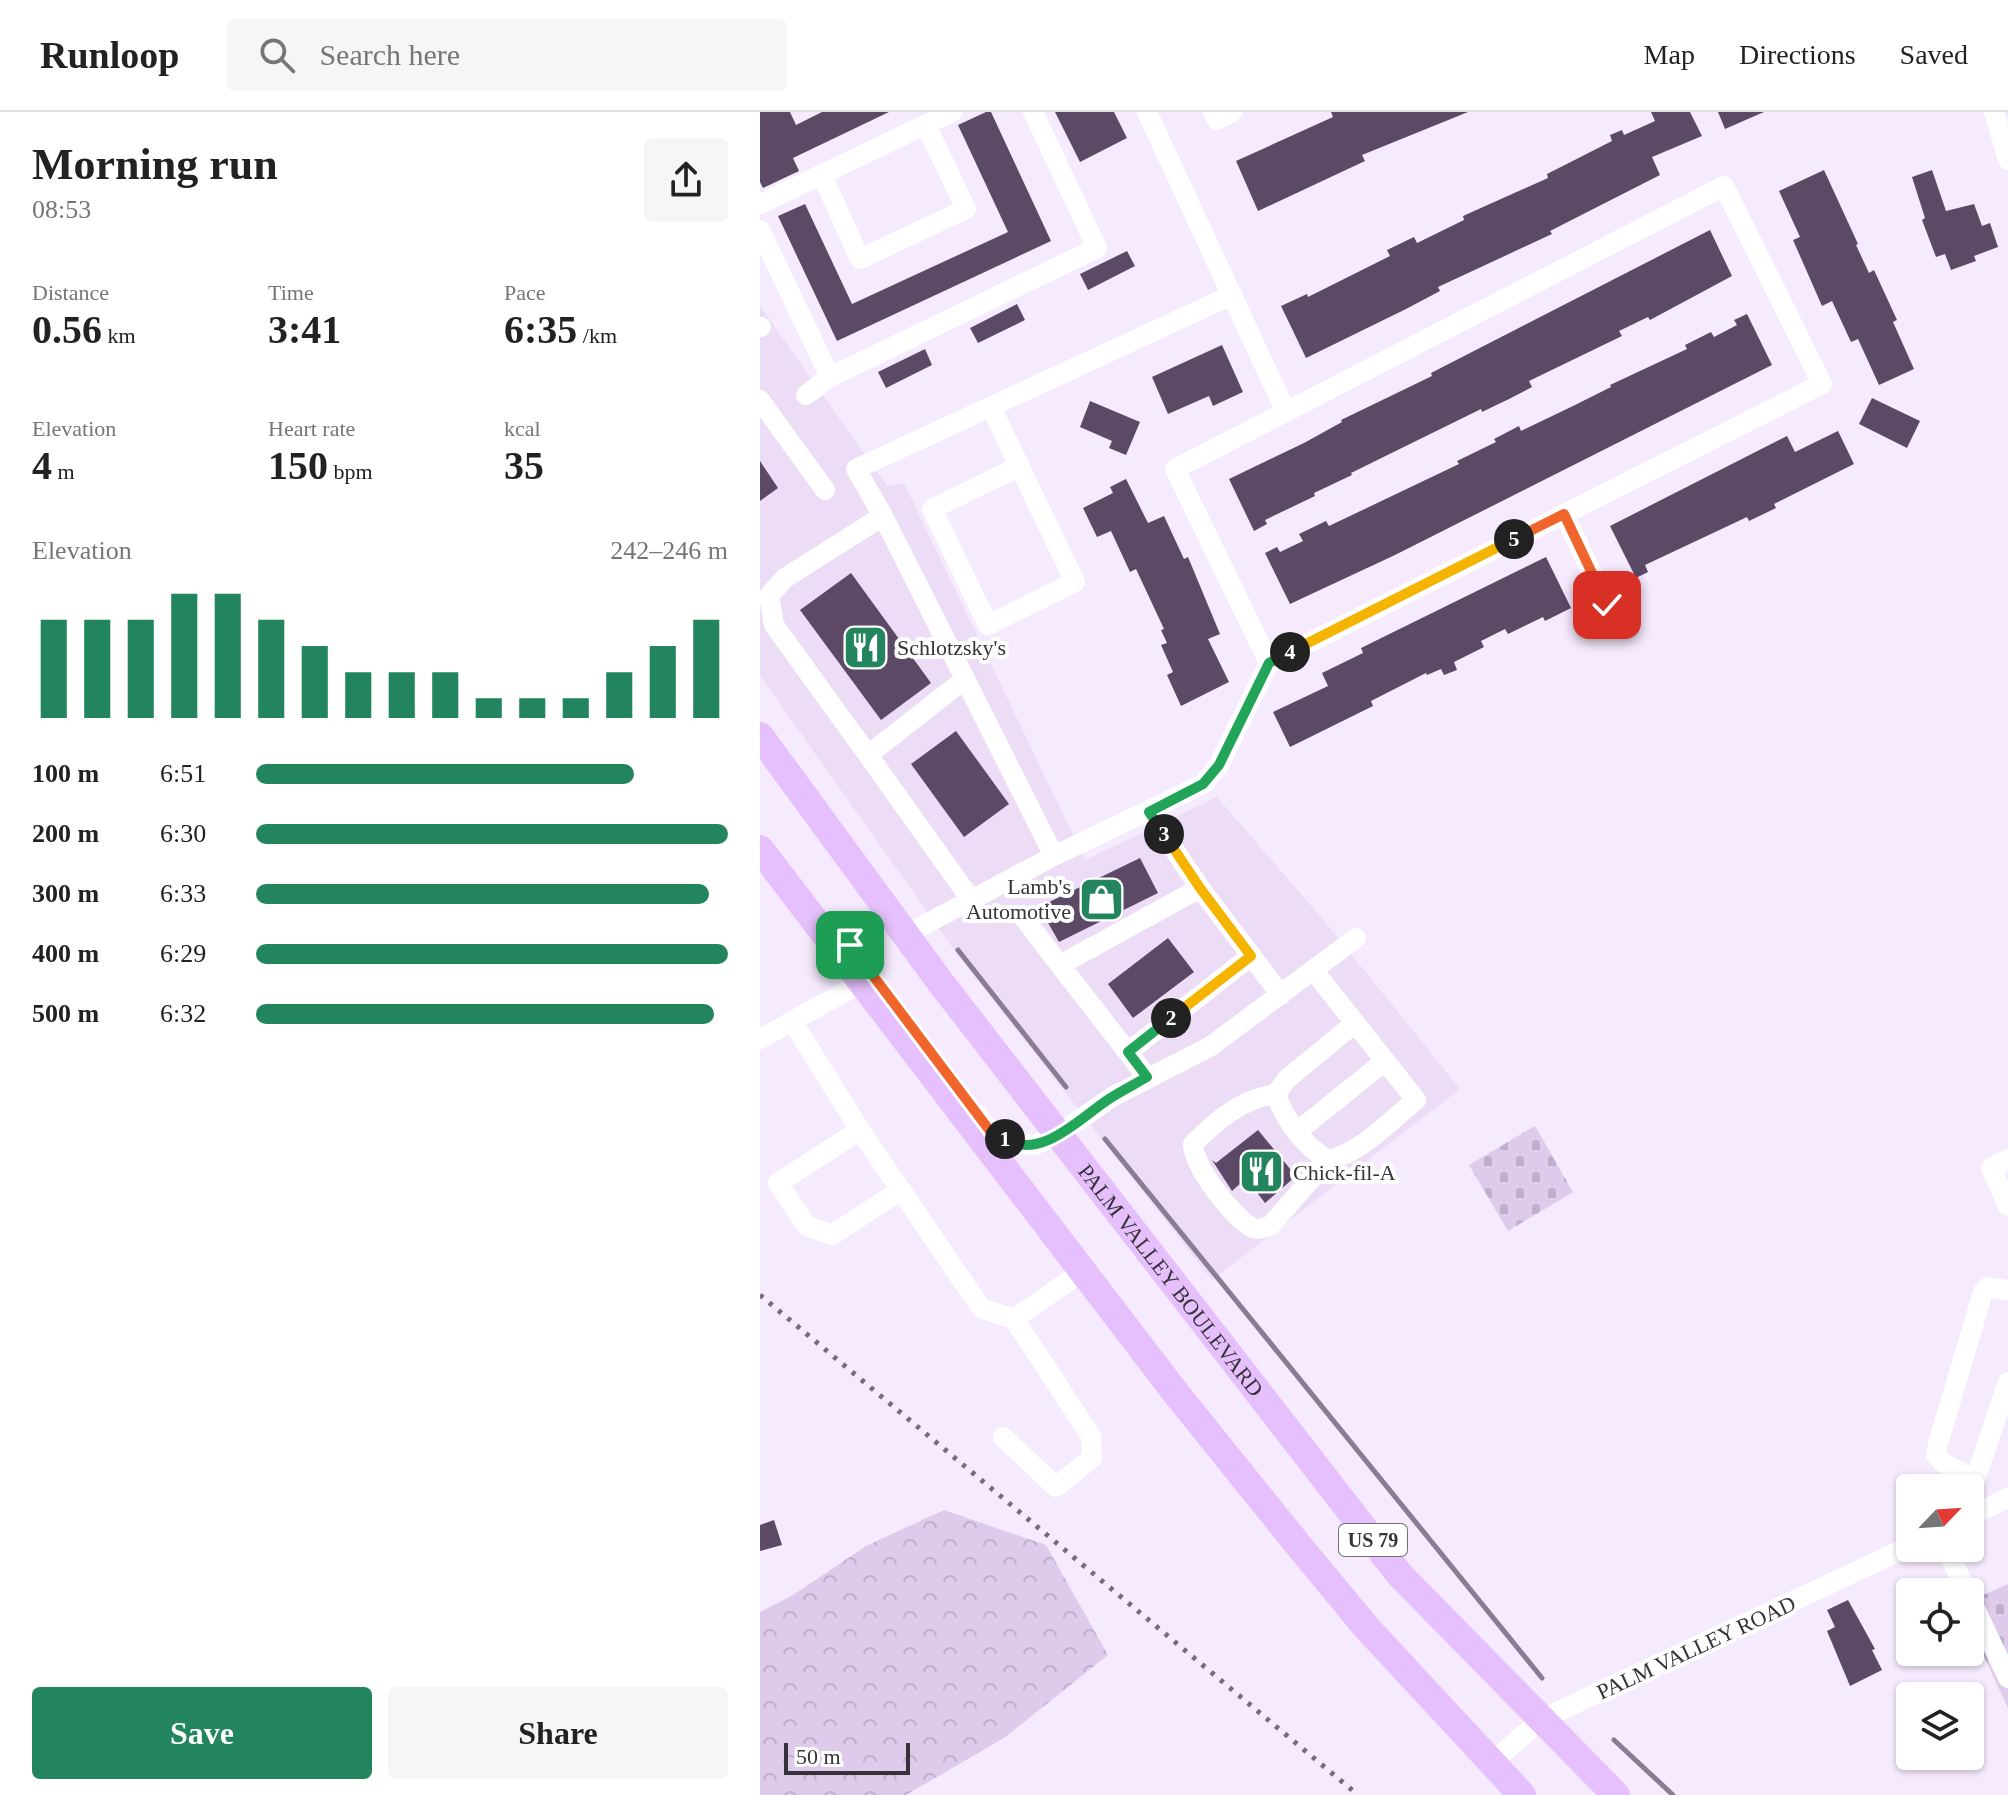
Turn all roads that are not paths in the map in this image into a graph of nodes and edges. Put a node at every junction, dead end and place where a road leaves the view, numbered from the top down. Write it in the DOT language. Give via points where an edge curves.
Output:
graph roads {
  1 [pos="952,112"];
  2 [pos="1033,112"];
  3 [pos="1147,112"];
  4 [pos="1213,112"];
  5 [pos="1232,112"];
  6 [pos="1994,112"];
  7 [pos="926,125"];
  8 [pos="2008,160"];
  9 [pos="822,175"];
  10 [pos="760,204"];
  11 [pos="760,230"];
  12 [pos="1232,295"];
  13 [pos="830,377"];
  14 [pos="806,395"];
  15 [pos="760,400"];
  16 [pos="991,407"];
  17 [pos="1285,410"];
  18 [pos="1020,466"];
  19 [pos="825,490"];
  20 [pos="1564,514"];
  21 [pos="883,516"];
  22 [pos="1607,605"];
  23 [pos="1269,663"];
  24 [pos="965,679"];
  25 [pos="760,736"];
  26 [pos="868,755"];
  27 [pos="1149,812"];
  28 [pos="760,838"];
  29 [pos="760,849"];
  30 [pos="1054,856"];
  31 [pos="1200,888"];
  32 [pos="972,901"];
  33 [pos="1023,917"];
  34 [pos="905,935"];
  35 [pos="1356,938"];
  36 [pos="1251,956"];
  37 [pos="1060,965"];
  38 [pos="1314,971"];
  39 [pos="861,983"];
  40 [pos="1281,995"];
  41 [pos="792,1021"];
  42 [pos="1355,1023"];
  43 [pos="760,1039"];
  44 [pos="1128,1052"];
  45 [pos="1385,1061"];
  46 [pos="1147,1077"];
  47 [pos="1276,1094"];
  48 [pos="860,1130"];
  49 [pos="1298,1131"];
  50 [pos="1059,1134"];
  51 [pos="2008,1159"];
  52 [pos="1328,1160"];
  53 [pos="901,1190"];
  54 [pos="2008,1206"];
  55 [pos="1083,1271"];
  56 [pos="2008,1290"];
  57 [pos="1014,1319"];
  58 [pos="2008,1382"];
  59 [pos="1003,1437"];
  60 [pos="1956,1474"];
  61 [pos="1976,1474"];
  62 [pos="2007,1499"];
  63 [pos="1984,1510"];
  64 [pos="1896,1553"];
  65 [pos="1984,1627"];
  66 [pos="2008,1678"];
  67 [pos="1540,1720"];
  68 [pos="1492,1763"];
  69 [pos="1522,1795"];
  70 [pos="1616,1795"];
  1 -- 7 [label="street"];
  2 -- 13 [label="street" via="1097,248"];
  3 -- 12 [label="street"];
  4 -- 5 [label="street" via="1217,120"];
  6 -- 8 [label="street"];
  7 -- 9 [label="street"];
  7 -- 9 [label="street" via="966,209 860,259"];
  9 -- 10 [label="street"];
  11 -- 13 [label="street"];
  12 -- 16 [label="street"];
  12 -- 17 [label="street"];
  13 -- 14 [label="street"];
  15 -- 19 [label="street"];
  16 -- 18 [label="street"];
  16 -- 21 [label="street" via="856,469"];
  17 -- 20 [label="street" via="1724,186 1822,384"];
  17 -- 23 [label="street" via="1175,469"];
  18 -- 18 [label="street" via="1075,582 988,625 932,509"];
  20 -- 22 [label="street"];
  20 -- 23 [label="street"];
  21 -- 24 [label="street"];
  21 -- 26 [label="street" via="785,578 769,596 774,625"];
  23 -- 27 [label="street" via="1219,765 1203,784"];
  24 -- 26 [label="street"];
  24 -- 30 [label="street"];
  25 -- 34 [label="highway, PALM VALLEY BOULEVARD / US 79"];
  26 -- 32 [label="street"];
  27 -- 30 [label="street"];
  27 -- 31 [label="street"];
  28 -- 50 [label="street" via="779,852 990,1131 1025,1145"];
  29 -- 39 [label="highway, US 79"];
  30 -- 32 [label="street"];
  31 -- 36 [label="street"];
  31 -- 37 [label="street"];
  32 -- 34 [label="street"];
  33 -- 37 [label="street"];
  34 -- 50 [label="highway, PALM VALLEY BOULEVARD / US 79"];
  35 -- 38 [label="street"];
  36 -- 40 [label="street"];
  36 -- 44 [label="street"];
  37 -- 44 [label="street"];
  38 -- 40 [label="street"];
  38 -- 42 [label="street"];
  39 -- 41 [label="street"];
  39 -- 55 [label="highway, US 79"];
  40 -- 46 [label="street" via="1211,1046"];
  41 -- 43 [label="street"];
  41 -- 48 [label="street"];
  42 -- 45 [label="street"];
  42 -- 47 [label="street"];
  44 -- 46 [label="street"];
  45 -- 49 [label="street"];
  45 -- 52 [label="street" via="1416,1100 1341,1157"];
  46 -- 50 [label="street"];
  47 -- 49 [label="street"];
  47 -- 52 [label="street" via="1240,1105 1193,1144 1201,1170 1234,1211 1260,1230 1270,1226"];
  48 -- 53 [label="street"];
  48 -- 53 [label="street" via="778,1183 807,1226 832,1235"];
  49 -- 52 [label="street"];
  50 -- 67 [label="highway, PALM VALLEY BOULEVARD / US 79" via="1399,1574"];
  51 -- 54 [label="street" via="1991,1168"];
  53 -- 57 [label="street" via="981,1308"];
  55 -- 57 [label="street"];
  55 -- 68 [label="highway, US 79" via="1366,1627"];
  56 -- 60 [label="street" via="1988,1287 1983,1292 1938,1444 1936,1455"];
  57 -- 59 [label="street" via="1091,1436 1092,1458 1056,1487"];
  58 -- 61 [label="street"];
  62 -- 63 [label="street"];
  64 -- 67 [label="street, PALM VALLEY ROAD"];
  65 -- 66 [label="street"];
  67 -- 68 [label="street, PALM VALLEY ROAD"];
  67 -- 70 [label="highway, PALM VALLEY BOULEVARD / US 79"];
  68 -- 69 [label="highway, US 79"];
}
